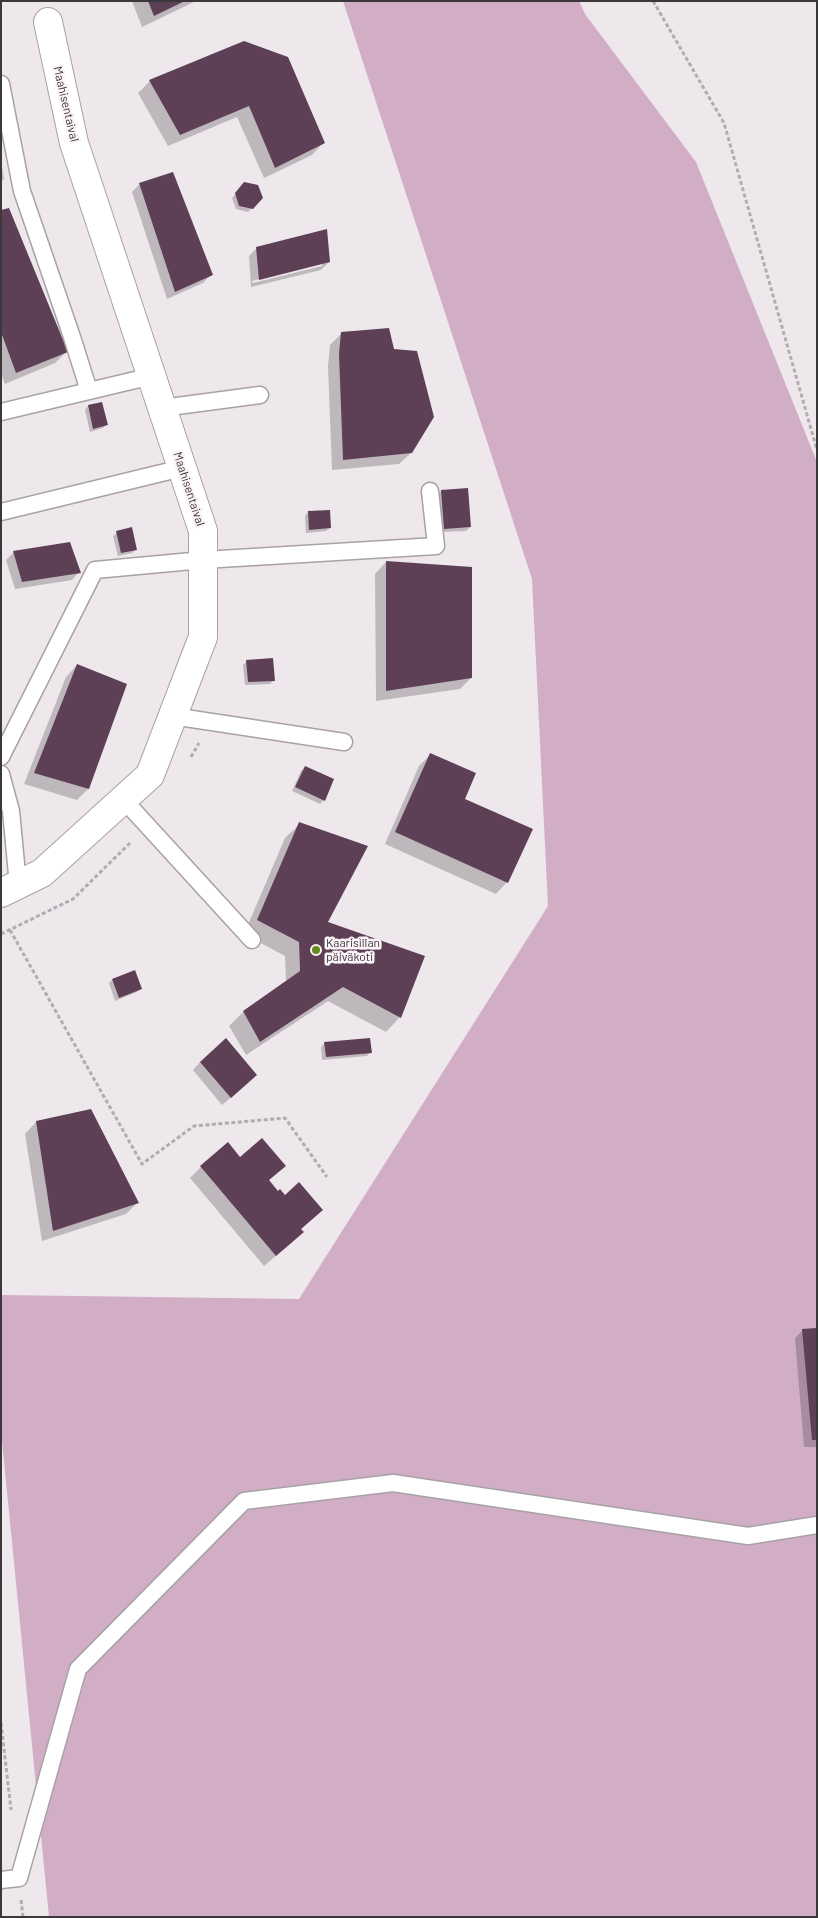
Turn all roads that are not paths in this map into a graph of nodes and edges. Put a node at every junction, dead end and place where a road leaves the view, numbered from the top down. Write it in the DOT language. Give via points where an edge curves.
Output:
graph roads {
  1 [pos="48,22"];
  2 [pos="1,84"];
  3 [pos="152,376"];
  4 [pos="88,391"];
  5 [pos="260,395"];
  6 [pos="162,408"];
  7 [pos="1,412"];
  8 [pos="182,468"];
  9 [pos="430,492"];
  10 [pos="1,512"];
  11 [pos="203,560"];
  12 [pos="172,716"];
  13 [pos="344,742"];
  14 [pos="1,758"];
  15 [pos="1,774"];
  16 [pos="123,799"];
  17 [pos="9,889"];
  18 [pos="252,940"];
  19 [pos="817,1525"];
  20 [pos="1,1880"];
  1 -- 3 [label="street, Maahisentaival" via="74,144"];
  2 -- 4 [label="lane" via="22,191"];
  3 -- 4 [label="lane"];
  3 -- 6 [label="street, Maahisentaival"];
  4 -- 7 [label="lane"];
  5 -- 6 [label="lane"];
  6 -- 8 [label="street, Maahisentaival"];
  8 -- 10 [label="lane"];
  8 -- 11 [label="street, Maahisentaival" via="203,530"];
  9 -- 11 [label="lane" via="436,546"];
  11 -- 12 [label="street, Maahisentaival" via="203,637"];
  11 -- 14 [label="lane" via="95,570"];
  12 -- 13 [label="lane"];
  12 -- 16 [label="street, Maahisentaival" via="150,775"];
  15 -- 17 [label="lane" via="11,811"];
  16 -- 17 [label="street, Maahisentaival" via="42,873"];
  16 -- 18 [label="lane"];
  19 -- 20 [label="lane" via="748,1536 393,1483 244,1501 78,1670 19,1878"];
}
